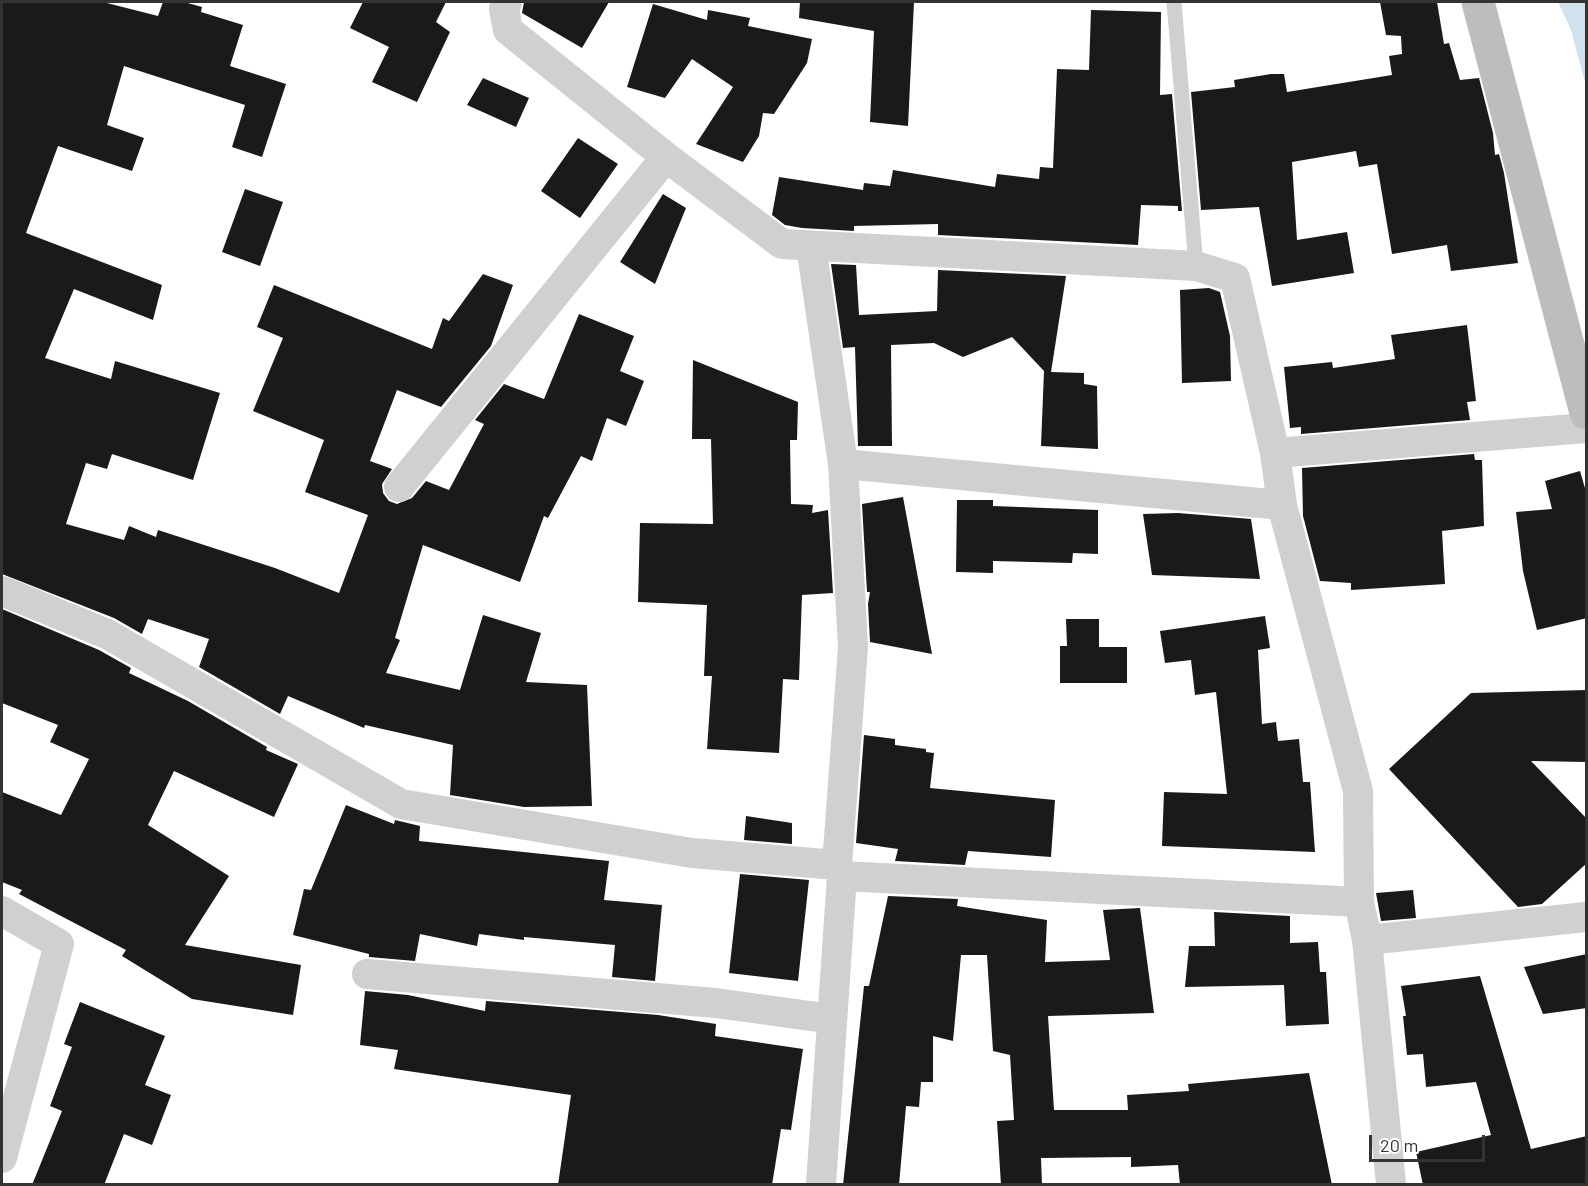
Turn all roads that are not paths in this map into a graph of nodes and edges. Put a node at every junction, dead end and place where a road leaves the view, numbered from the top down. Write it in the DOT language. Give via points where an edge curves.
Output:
graph roads {
  1 [pos="507,2"];
  2 [pos="1174,2"];
  3 [pos="1478,2"];
  4 [pos="666,156"];
  5 [pos="811,246"];
  6 [pos="1196,266"];
  7 [pos="1587,413"];
  8 [pos="1587,428"];
  9 [pos="1275,453"];
  10 [pos="843,464"];
  11 [pos="399,487"];
  12 [pos="1282,505"];
  13 [pos="2,591"];
  14 [pos="839,870"];
  15 [pos="1359,902"];
  16 [pos="2,911"];
  17 [pos="1587,917"];
  18 [pos="1367,940"];
  19 [pos="367,974"];
  20 [pos="832,1019"];
  21 [pos="2,1158"];
  22 [pos="821,1185"];
  23 [pos="1390,1185"];
  1 -- 4 [label="street" via="504,9 508,30"];
  2 -- 6 [label="lane"];
  3 -- 7 [label="street"];
  4 -- 5 [label="street" via="782,244"];
  4 -- 11 [label="street"];
  5 -- 6 [label="street"];
  5 -- 10 [label="street"];
  6 -- 9 [label="street" via="1235,278"];
  8 -- 9 [label="street"];
  9 -- 12 [label="street"];
  10 -- 12 [label="street"];
  10 -- 14 [label="street" via="853,647"];
  12 -- 15 [label="street" via="1358,791"];
  13 -- 14 [label="street" via="107,634 401,804 692,853"];
  14 -- 15 [label="street"];
  14 -- 20 [label="street"];
  15 -- 18 [label="street"];
  16 -- 21 [label="street" via="59,944"];
  17 -- 18 [label="street"];
  18 -- 23 [label="street"];
  19 -- 20 [label="street" via="716,1003"];
  20 -- 22 [label="street"];
}
